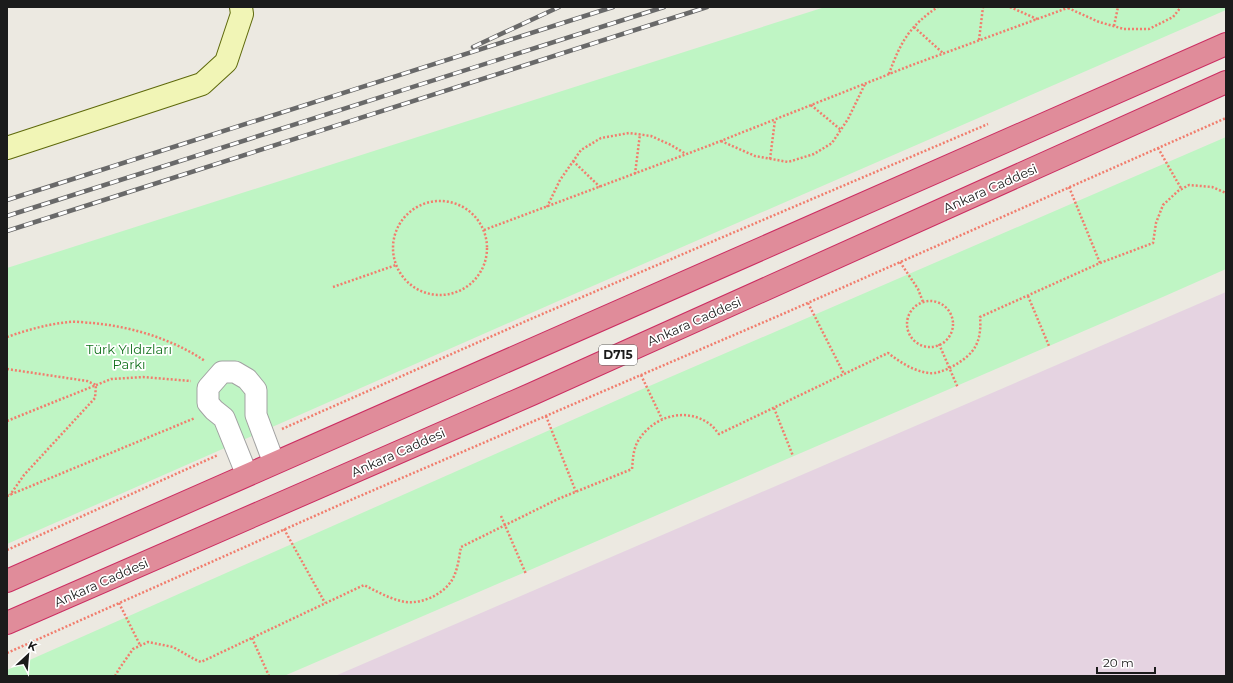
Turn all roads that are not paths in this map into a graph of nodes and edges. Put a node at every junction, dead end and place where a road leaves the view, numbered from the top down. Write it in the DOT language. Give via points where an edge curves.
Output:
graph roads {
  1 [pos="240,7"];
  2 [pos="1226,44"];
  3 [pos="1226,82"];
  4 [pos="7,148"];
  5 [pos="274,463"];
  6 [pos="247,475"];
  7 [pos="7,581"];
  8 [pos="7,623"];
  1 -- 4 [label="street" via="242,14 226,62 202,84"];
  2 -- 5 [label="highway"];
  3 -- 8 [label="highway, Ankara Caddesi / D715" via="539,390"];
  5 -- 6 [label="highway"];
  5 -- 6 [label="street" via="256,415 256,390 247,379 235,372 222,372 208,388 208,403 224,418"];
  6 -- 7 [label="highway"];
}
